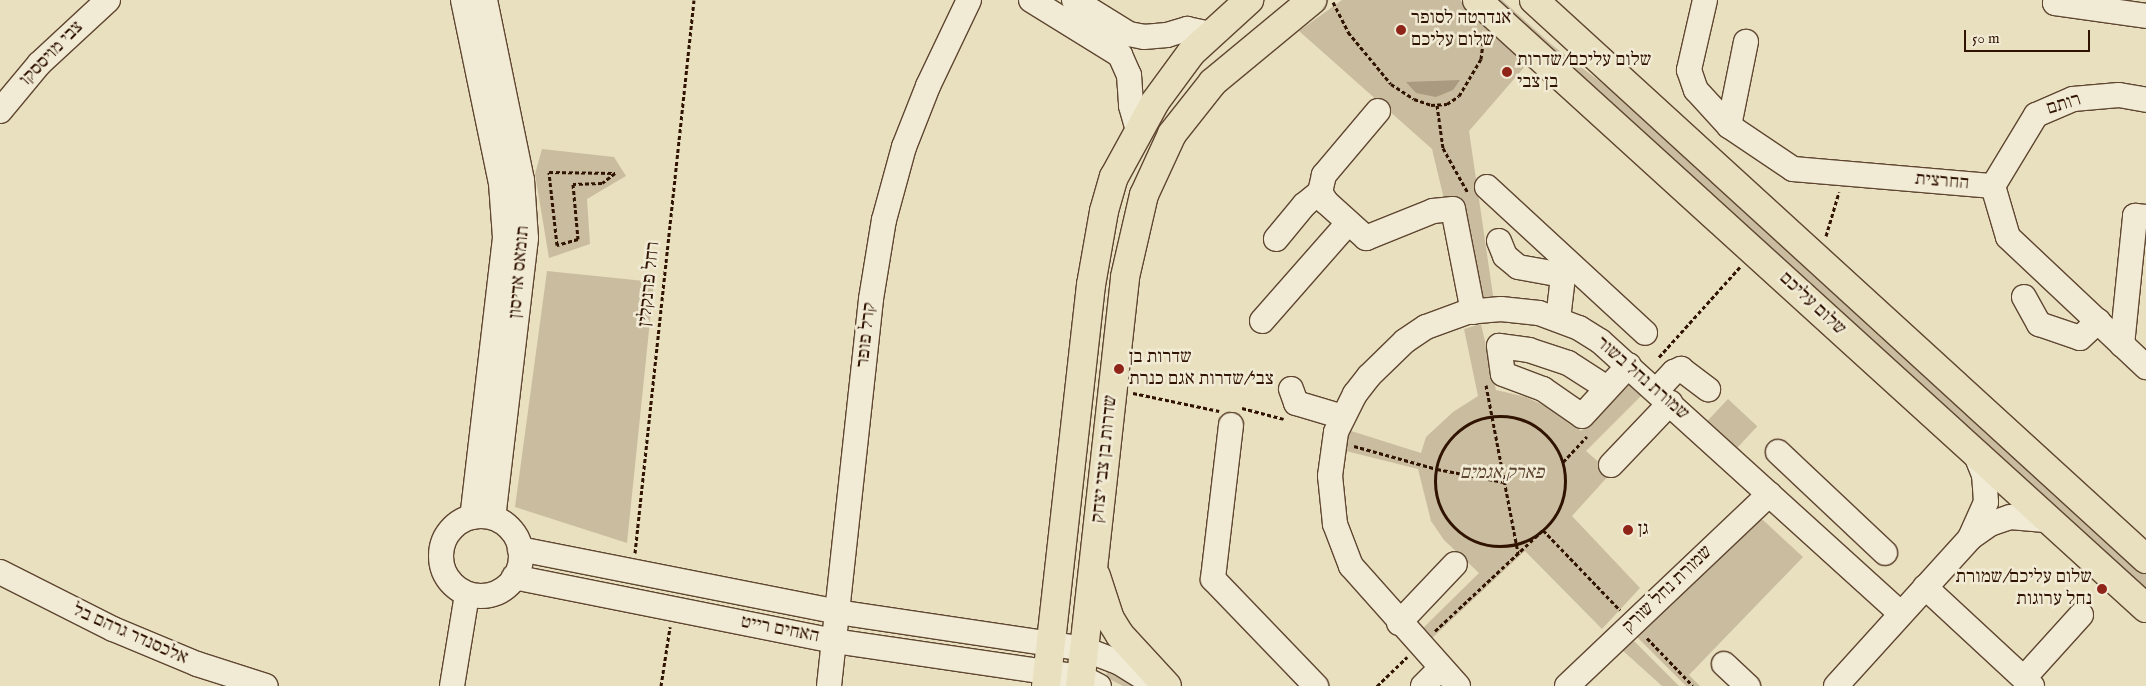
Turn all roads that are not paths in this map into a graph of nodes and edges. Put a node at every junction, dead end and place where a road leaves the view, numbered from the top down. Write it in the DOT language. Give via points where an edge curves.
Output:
graph roads {
  1 [pos="108,0"];
  2 [pos="463,0"];
  3 [pos="485,0"];
  4 [pos="969,0"];
  5 [pos="1031,0"];
  6 [pos="1074,0"];
  7 [pos="1249,0"];
  8 [pos="1312,0"];
  9 [pos="1534,0"];
  10 [pos="1705,0"];
  11 [pos="2056,0"];
  12 [pos="1481,4"];
  13 [pos="2146,16"];
  14 [pos="1210,34"];
  15 [pos="1746,42"];
  16 [pos="2146,100"];
  17 [pos="0,111"];
  18 [pos="1378,111"];
  19 [pos="1729,126"];
  20 [pos="1138,130"];
  21 [pos="1992,186"];
  22 [pos="1487,187"];
  23 [pos="1320,192"];
  24 [pos="2146,217"];
  25 [pos="1348,223"];
  26 [pos="1276,239"];
  27 [pos="1499,241"];
  28 [pos="1564,268"];
  29 [pos="2024,298"];
  30 [pos="1473,312"];
  31 [pos="1558,319"];
  32 [pos="1262,321"];
  33 [pos="2098,321"];
  34 [pos="1645,333"];
  35 [pos="2122,345"];
  36 [pos="1629,365"];
  37 [pos="2146,367"];
  38 [pos="1607,388"];
  39 [pos="1291,389"];
  40 [pos="1708,389"];
  41 [pos="1663,397"];
  42 [pos="1343,417"];
  43 [pos="1231,425"];
  44 [pos="1778,452"];
  45 [pos="1976,455"];
  46 [pos="1611,465"];
  47 [pos="1769,494"];
  48 [pos="1838,509"];
  49 [pos="483,517"];
  50 [pos="2048,520"];
  51 [pos="1815,536"];
  52 [pos="1970,538"];
  53 [pos="520,549"];
  54 [pos="1885,553"];
  55 [pos="2146,559"];
  56 [pos="1093,563"];
  57 [pos="1455,564"];
  58 [pos="0,572"];
  59 [pos="514,577"];
  60 [pos="1925,587"];
  61 [pos="467,594"];
  62 [pos="2146,608"];
  63 [pos="837,612"];
  64 [pos="1901,614"];
  65 [pos="2081,616"];
  66 [pos="1399,623"];
  67 [pos="834,641"];
  68 [pos="1051,643"];
  69 [pos="1084,649"];
  70 [pos="1724,664"];
  71 [pos="1441,668"];
  72 [pos="1046,680"];
  73 [pos="2028,682"];
  74 [pos="1087,683"];
  75 [pos="1840,685"];
  76 [pos="266,686"];
  77 [pos="452,686"];
  78 [pos="829,686"];
  79 [pos="1157,686"];
  80 [pos="1167,686"];
  81 [pos="1316,686"];
  82 [pos="1423,686"];
  83 [pos="1458,686"];
  84 [pos="1567,686"];
  85 [pos="1748,686"];
  1 -- 17 [label="street, צבי מויססקו" via="39,64"];
  2 -- 49 [label="street, תומאס אדיסון" via="501,183 505,238"];
  3 -- 49 [label="street, תומאס אדיסון" via="522,180 526,238"];
  4 -- 63 [label="street, קרל פופר" via="904,147 884,220 870,299"];
  5 -- 20 [label="street" via="1120,55 1129,75 1131,106"];
  6 -- 14 [label="street" via="1129,34 1159,36 1188,29"];
  7 -- 14 [label="main road, שדרות בן צבי יצחק"];
  8 -- 56 [label="main road, שדרות בן צבי יצחק" via="1213,82 1172,134 1155,167 1132,236 1125,277"];
  9 -- 55 [label="main road, שלום עליכם"];
  10 -- 19 [label="street, החרצית" via="1689,70 1696,90"];
  11 -- 13 [label="street" via="2055,3"];
  12 -- 45 [label="main road, שלום עליכם"];
  14 -- 20 [label="main road, שדרות בן צבי יצחק" via="1173,76"];
  15 -- 19 [label="street"];
  16 -- 21 [label="street, רותם" via="2119,95 2073,99 2036,115"];
  18 -- 23 [label="street" via="1324,175"];
  19 -- 21 [label="street, החרצית" via="1793,169"];
  20 -- 68 [label="main road, שדרות בן צבי יצחק" via="1114,177 1096,250"];
  21 -- 33 [label="street, החרצית" via="2008,237"];
  22 -- 28 [label="street"];
  23 -- 25 [label="street"];
  23 -- 26 [label="street" via="1304,205"];
  24 -- 35 [label="street" via="2135,216"];
  25 -- 30 [label="street" via="1366,238 1420,215 1453,209"];
  25 -- 32 [label="street"];
  27 -- 28 [label="street" via="1506,256 1518,267"];
  28 -- 31 [label="street"];
  28 -- 34 [label="street"];
  29 -- 33 [label="street" via="2039,324 2080,338"];
  30 -- 31 [label="street, שמורת נחל בשור" via="1521,310"];
  30 -- 42 [label="street, שמורת נחל בשור" via="1426,327 1405,341 1369,376"];
  31 -- 36 [label="street, שמורת נחל בשור" via="1600,341"];
  33 -- 35 [label="street, החרצית"];
  35 -- 37 [label="street, החרצית"];
  36 -- 38 [label="street"];
  36 -- 41 [label="street, שמורת נחל בשור"];
  39 -- 42 [label="street" via="1296,403"];
  40 -- 41 [label="street" via="1681,369 1674,372"];
  41 -- 46 [label="street"];
  41 -- 47 [label="street, שמורת נחל בשור"];
  42 -- 66 [label="street, שמורת נחל בשור" via="1334,440 1330,476 1332,504 1342,547 1365,585"];
  43 -- 81 [label="street" via="1213,579"];
  44 -- 48 [label="street"];
  45 -- 50 [label="main road, שלום עליכם"];
  45 -- 52 [label="street" via="1984,475 1986,502"];
  47 -- 51 [label="street, שמורת נחל בשור"];
  47 -- 84 [label="street, שמורת נחל שורק"];
  48 -- 51 [label="street"];
  48 -- 54 [label="street"];
  49 -- 53 [label="street" via="509,526"];
  49 -- 61 [label="street" via="451,528 443,541 440,557 444,572 453,586"];
  50 -- 52 [label="street" via="2010,516"];
  50 -- 62 [label="main road, שלום עליכם"];
  51 -- 64 [label="street, שמורת נחל בשור"];
  52 -- 60 [label="street"];
  53 -- 59 [label="street" via="519,570"];
  53 -- 63 [label="street, האחים רייט"];
  56 -- 69 [label="main road, שדרות בן צבי יצחק"];
  56 -- 80 [label="main road" via="1110,619 1120,635"];
  57 -- 66 [label="street"];
  58 -- 76 [label="street, אלכסנדר גרהם בל" via="112,629 197,664"];
  59 -- 61 [label="street" via="498,593"];
  59 -- 67 [label="street, האחים רייט"];
  60 -- 64 [label="street"];
  60 -- 73 [label="street"];
  61 -- 77 [label="street"];
  63 -- 67 [label="street, קרל פופר"];
  63 -- 68 [label="street, האחים רייט"];
  64 -- 75 [label="street"];
  65 -- 73 [label="street"];
  66 -- 71 [label="street, שמורת נחל בשור"];
  67 -- 72 [label="street, האחים רייט"];
  67 -- 78 [label="street, קרל פופר"];
  68 -- 69 [label="street, האחים רייט"];
  68 -- 72 [label="main road, שדרות בן צבי יצחק"];
  69 -- 74 [label="main road, שדרות בן צבי יצחק"];
  69 -- 79 [label="street, האחים רייט" via="1120,663"];
  70 -- 85 [label="street"];
  71 -- 82 [label="street"];
  71 -- 83 [label="street, שמורת נחל בשור"];
  72 -- 74 [label="street, האחים רייט"];
}
